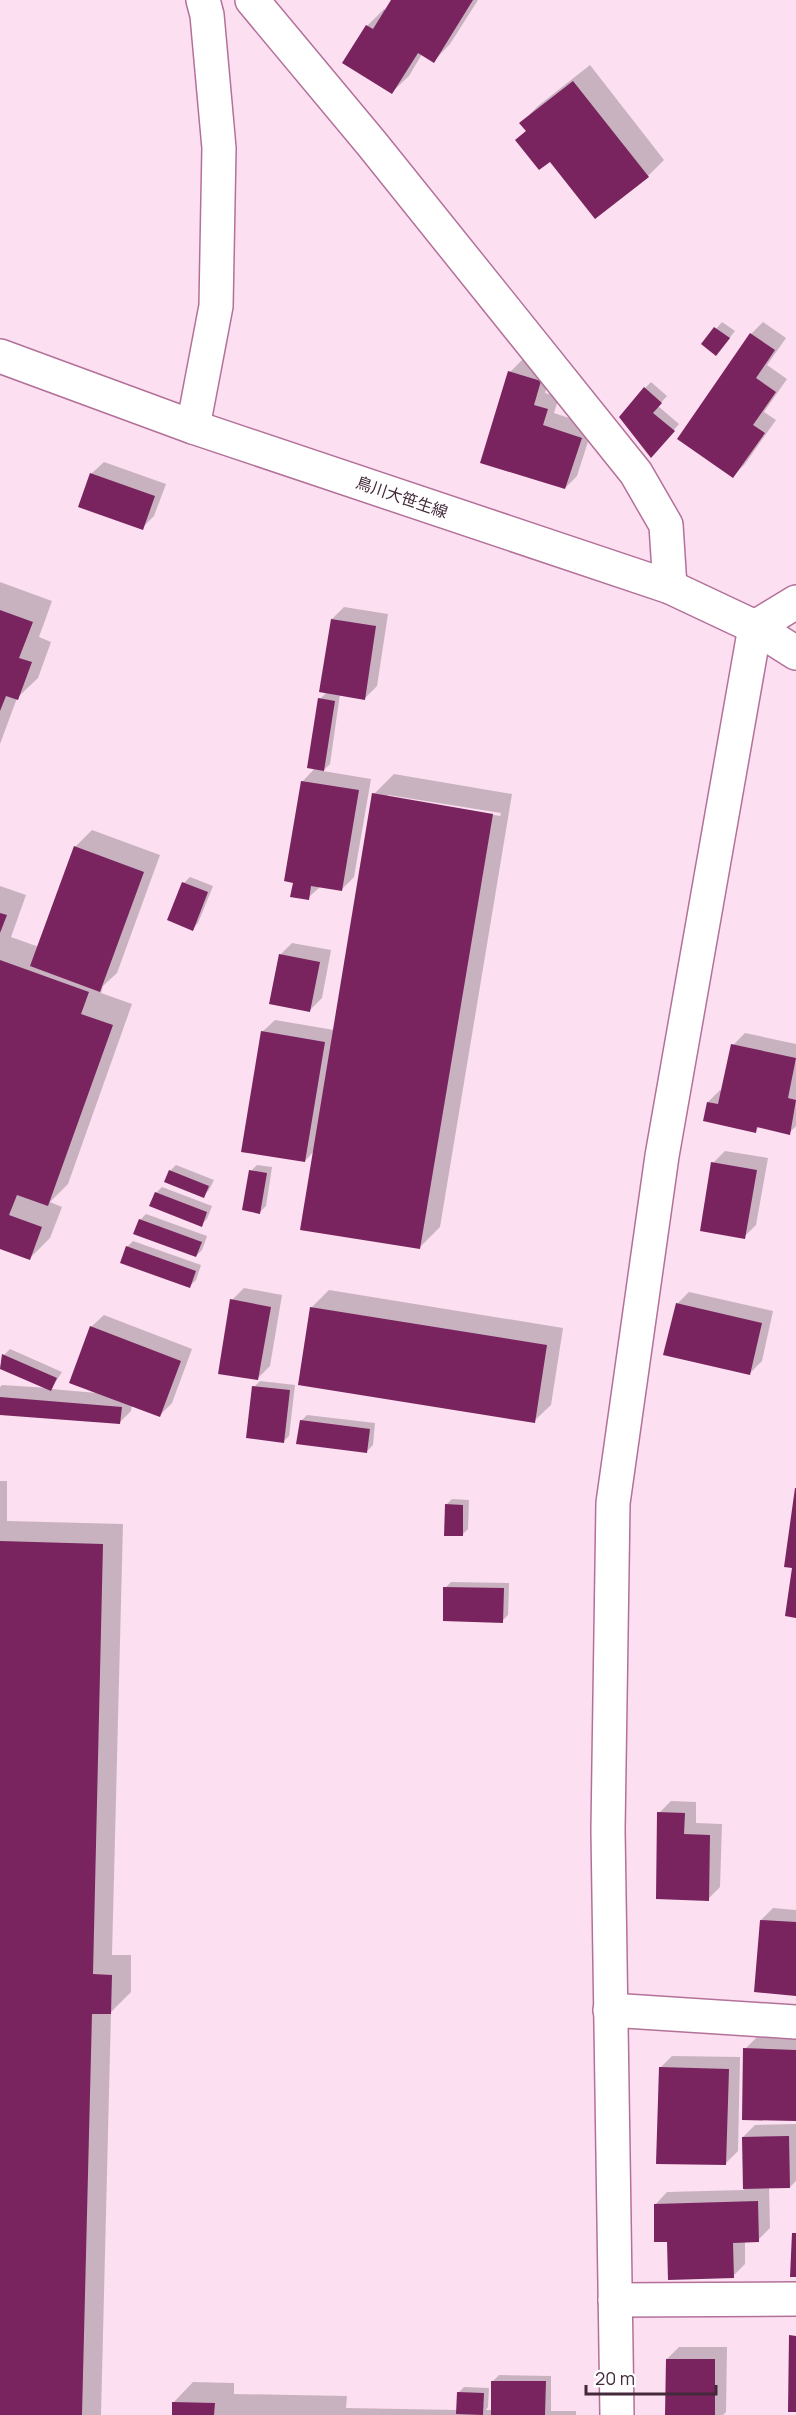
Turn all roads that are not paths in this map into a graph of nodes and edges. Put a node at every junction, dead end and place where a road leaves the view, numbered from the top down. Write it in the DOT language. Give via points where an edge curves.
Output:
graph roads {
  1 [pos="203,0"];
  2 [pos="252,0"];
  3 [pos="0,356"];
  4 [pos="193,427"];
  5 [pos="670,587"];
  6 [pos="796,602"];
  7 [pos="755,627"];
  8 [pos="796,653"];
  9 [pos="610,2010"];
  10 [pos="796,2022"];
  11 [pos="796,2299"];
  12 [pos="615,2300"];
  13 [pos="617,2415"];
  1 -- 4 [label="street" via="219,147 216,306"];
  2 -- 5 [label="street" via="636,473 666,525"];
  3 -- 4 [label="street, 鳥川大笹生線"];
  4 -- 5 [label="street, 鳥川大笹生線"];
  5 -- 7 [label="street, 鳥川大笹生線"];
  6 -- 7 [label="street"];
  7 -- 8 [label="street, 鳥川大笹生線"];
  7 -- 9 [label="street" via="662,1156 613,1503 608,1830"];
  9 -- 10 [label="street"];
  9 -- 12 [label="street"];
  11 -- 12 [label="street"];
  12 -- 13 [label="street"];
}
